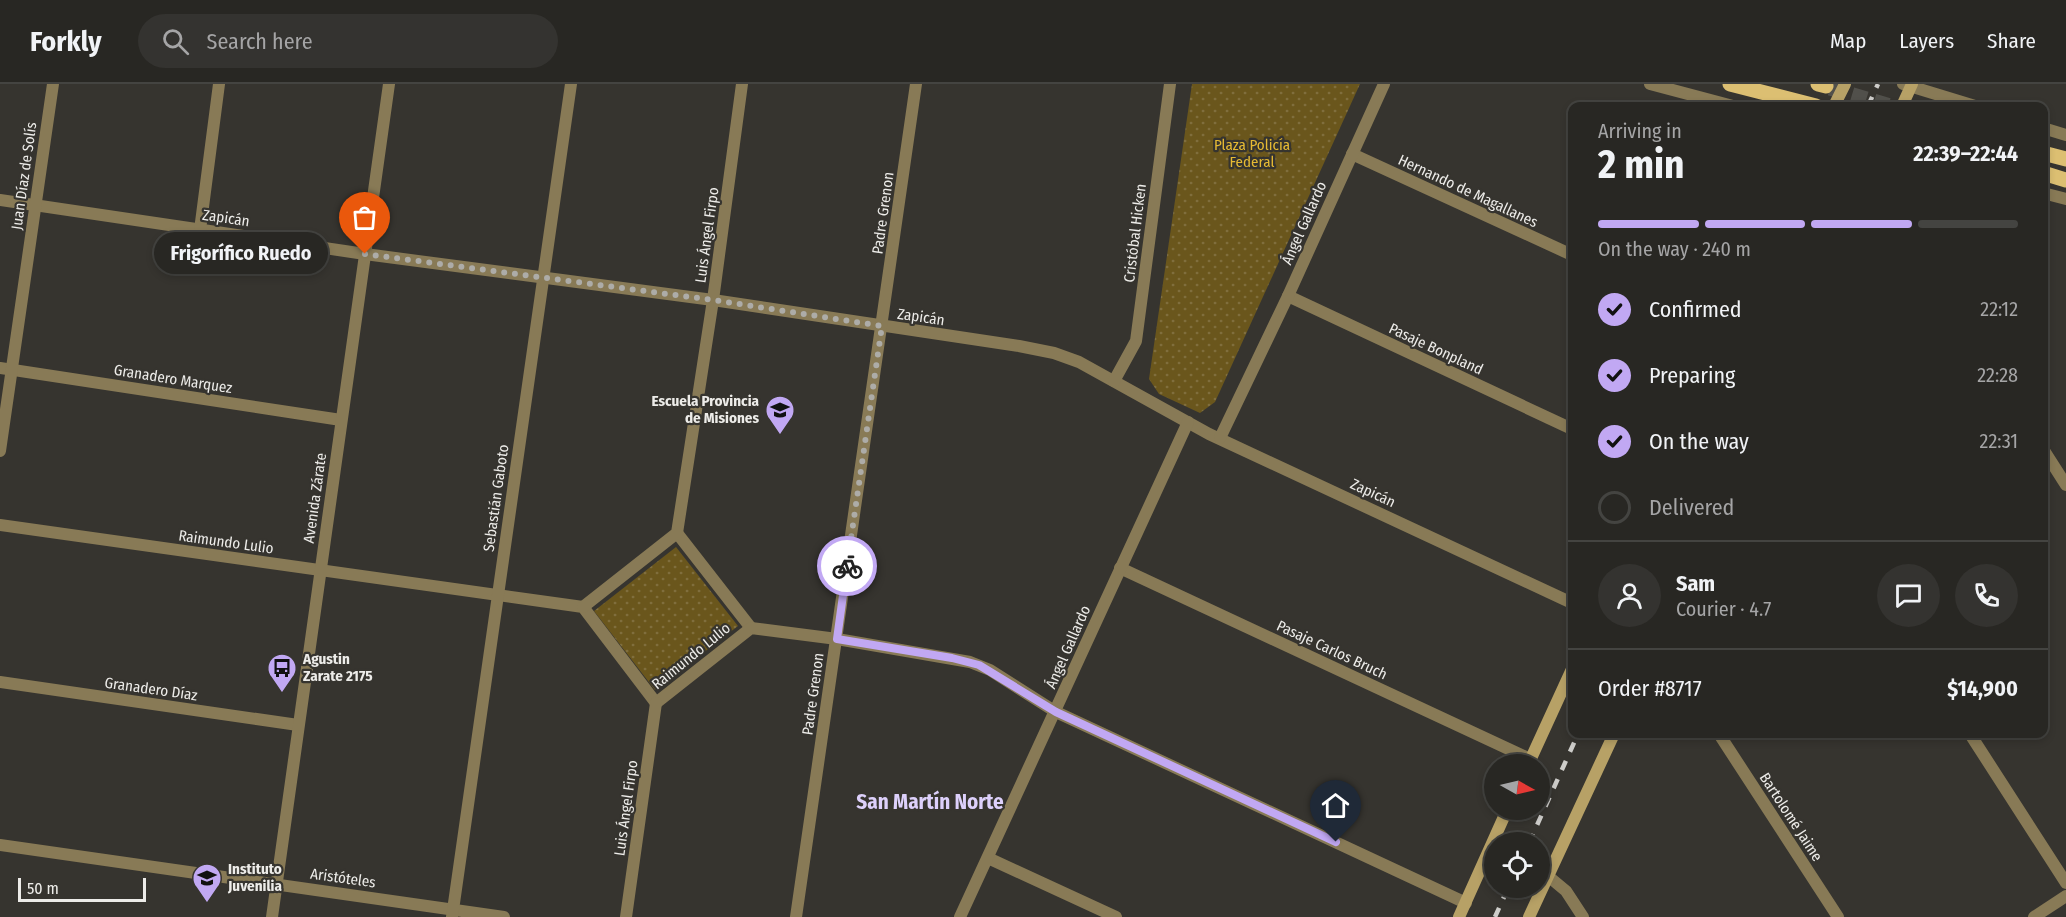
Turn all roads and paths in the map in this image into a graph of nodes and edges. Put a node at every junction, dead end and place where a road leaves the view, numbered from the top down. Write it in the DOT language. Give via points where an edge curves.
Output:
graph roads {
  1 [pos="53,84"];
  2 [pos="219,84"];
  3 [pos="389,84"];
  4 [pos="571,84"];
  5 [pos="742,84"];
  6 [pos="916,84"];
  7 [pos="1170,84"];
  8 [pos="1384,84"];
  9 [pos="1650,84"];
  10 [pos="1730,84"];
  11 [pos="1845,84"];
  12 [pos="1909,85"];
  13 [pos="1718,102"];
  14 [pos="1800,102"];
  15 [pos="1836,102"];
  16 [pos="1903,102"];
  17 [pos="1962,102"];
  18 [pos="2048,130"];
  19 [pos="2066,135"];
  20 [pos="1352,154"];
  21 [pos="2048,154"];
  22 [pos="2066,159"];
  23 [pos="2048,175"];
  24 [pos="2066,180"];
  25 [pos="2048,195"];
  26 [pos="0,200"];
  27 [pos="2066,200"];
  28 [pos="35,205"];
  29 [pos="200,230"];
  30 [pos="1568,253"];
  31 [pos="365,254"];
  32 [pos="544,279"];
  33 [pos="1288,296"];
  34 [pos="713,300"];
  35 [pos="882,326"];
  36 [pos="6,369"];
  37 [pos="1114,381"];
  38 [pos="341,420"];
  39 [pos="1188,422"];
  40 [pos="1568,427"];
  41 [pos="1220,438"];
  42 [pos="0,451"];
  43 [pos="2048,457"];
  44 [pos="2066,485"];
  45 [pos="0,525"];
  46 [pos="677,533"];
  47 [pos="1120,568"];
  48 [pos="320,570"];
  49 [pos="498,595"];
  50 [pos="1568,601"];
  51 [pos="583,607"];
  52 [pos="751,628"];
  53 [pos="837,639"];
  54 [pos="1568,678"];
  55 [pos="0,682"];
  56 [pos="656,703"];
  57 [pos="1056,712"];
  58 [pos="298,725"];
  59 [pos="1612,738"];
  60 [pos="1722,738"];
  61 [pos="1973,738"];
  62 [pos="1512,754"];
  63 [pos="1533,754"];
  64 [pos="1503,820"];
  65 [pos="0,846"];
  66 [pos="988,858"];
  67 [pos="1550,872"];
  68 [pos="1550,878"];
  69 [pos="2066,883"];
  70 [pos="277,884"];
  71 [pos="2066,896"];
  72 [pos="1538,898"];
  73 [pos="1466,903"];
  74 [pos="453,913"];
  75 [pos="272,917"];
  76 [pos="504,917"];
  77 [pos="626,917"];
  78 [pos="796,917"];
  79 [pos="960,917"];
  80 [pos="1116,917"];
  81 [pos="1459,917"];
  82 [pos="1529,917"];
  83 [pos="1583,917"];
  84 [pos="1838,917"];
  85 [pos="2034,917"];
  1 -- 28 [label="street, Juan Díaz de Solís"];
  2 -- 29 [label="street"];
  3 -- 31 [label="street, Avenida Zárate"];
  4 -- 32 [label="street, Sebastián Gaboto"];
  5 -- 34 [label="street, Luis Ángel Firpo"];
  6 -- 35 [label="street, Padre Grenon"];
  7 -- 37 [label="street, Cristóbal Hicken" via="1136,341"];
  8 -- 20 [label="street, Ángel Gallardo"];
  9 -- 13 [label="street"];
  10 -- 14 [label="main road"];
  11 -- 15 [label="main road"];
  12 -- 16 [label="main road"];
  12 -- 17 [label="street"];
  18 -- 19 [label="street"];
  20 -- 30 [label="street, Hernando de Magallanes"];
  20 -- 33 [label="street, Ángel Gallardo"];
  21 -- 22 [label="main road"];
  23 -- 24 [label="main road"];
  25 -- 27 [label="street"];
  26 -- 28 [label="street, Zapicán"];
  28 -- 29 [label="street, Zapicán"];
  28 -- 36 [label="street, Juan Díaz de Solís"];
  29 -- 31 [label="street, Zapicán"];
  31 -- 32 [label="street, Zapicán"];
  31 -- 38 [label="street, Avenida Zárate"];
  32 -- 34 [label="street, Zapicán"];
  32 -- 49 [label="street, Sebastián Gaboto"];
  33 -- 40 [label="street, Pasaje Bonpland"];
  33 -- 41 [label="street, Ángel Gallardo"];
  34 -- 35 [label="street, Zapicán"];
  34 -- 46 [label="street, Luis Ángel Firpo"];
  35 -- 37 [label="street, Zapicán" via="1054,353"];
  35 -- 53 [label="street, Padre Grenon"];
  36 -- 38 [label="street, Granadero Marquez"];
  36 -- 42 [label="street, Juan Díaz de Solís"];
  37 -- 39 [label="street, Zapicán"];
  38 -- 48 [label="street, Avenida Zárate"];
  39 -- 41 [label="street, Zapicán"];
  39 -- 47 [label="street, Ángel Gallardo"];
  41 -- 50 [label="street, Zapicán"];
  43 -- 44 [label="street"];
  45 -- 48 [label="street, Raimundo Lulio"];
  46 -- 51 [label="street"];
  46 -- 52 [label="street"];
  47 -- 57 [label="street, Ángel Gallardo"];
  47 -- 62 [label="street, Pasaje Carlos Bruch"];
  48 -- 49 [label="street, Raimundo Lulio"];
  48 -- 58 [label="street, Avenida Zárate"];
  49 -- 51 [label="street, Raimundo Lulio"];
  49 -- 74 [label="street, Sebastián Gaboto"];
  51 -- 56 [label="street, Raimundo Lulio"];
  52 -- 53 [label="street, Raimundo Lulio"];
  52 -- 56 [label="street, Raimundo Lulio"];
  53 -- 57 [label="street, Raimundo Lulio" via="970,662 990,670"];
  53 -- 78 [label="street, Padre Grenon"];
  54 -- 63 [label="main road"];
  55 -- 58 [label="street, Granadero Díaz"];
  56 -- 77 [label="street, Luis Ángel Firpo"];
  57 -- 66 [label="street, Ángel Gallardo"];
  57 -- 73 [label="street, Raimundo Lulio"];
  58 -- 70 [label="street, Avenida Zárate"];
  59 -- 67 [label="main road"];
  60 -- 84 [label="street, Bartolomé Jaime"];
  61 -- 69 [label="street"];
  64 -- 73 [label="main road"];
  65 -- 70 [label="street, Aristóteles"];
  66 -- 79 [label="street, Ángel Gallardo"];
  66 -- 80 [label="street"];
  68 -- 83 [label="street" via="1566,891"];
  70 -- 74 [label="street, Aristóteles"];
  70 -- 75 [label="street, Avenida Zárate"];
  71 -- 85 [label="street"];
  72 -- 82 [label="main road"];
  73 -- 81 [label="main road"];
  74 -- 76 [label="street, Aristóteles"];
}
